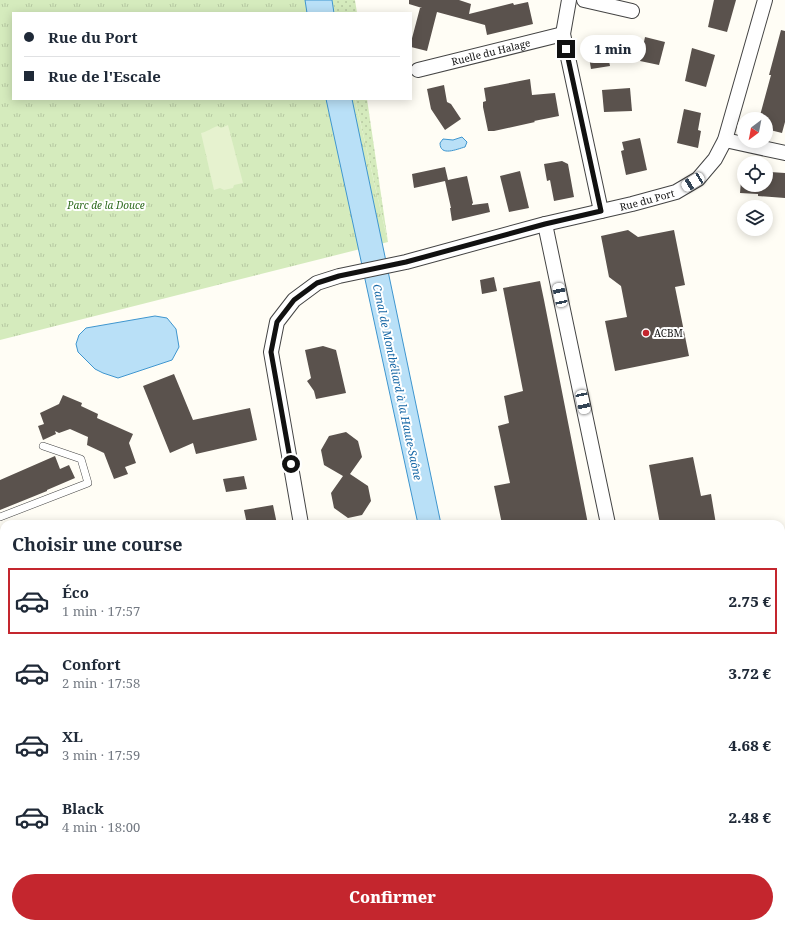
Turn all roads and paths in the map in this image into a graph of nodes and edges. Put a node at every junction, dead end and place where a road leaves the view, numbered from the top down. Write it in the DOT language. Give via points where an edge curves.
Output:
graph roads {
  1 [pos="569,0"];
  2 [pos="584,0"];
  3 [pos="765,0"];
  4 [pos="632,11"];
  5 [pos="563,34"];
  6 [pos="418,70"];
  7 [pos="726,140"];
  8 [pos="785,153"];
  9 [pos="601,211"];
  10 [pos="545,224"];
  11 [pos="42,446"];
  12 [pos="0,517"];
  13 [pos="300,520"];
  14 [pos="607,520"];
  1 -- 5 [label="street"];
  2 -- 4 [label="street"];
  3 -- 7 [label="street, Rue du Port"];
  5 -- 6 [label="street, Ruelle du Halage"];
  5 -- 9 [label="street"];
  7 -- 8 [label="street"];
  7 -- 9 [label="street, Rue du Port" via="715,159 698,179 676,192"];
  9 -- 10 [label="street, Rue du Port"];
  10 -- 13 [label="street, Rue du Port" via="317,283 294,300 277,322 271,352"];
  10 -- 14 [label="street"];
  11 -- 12 [label="lane" via="81,459 88,483"];
}
